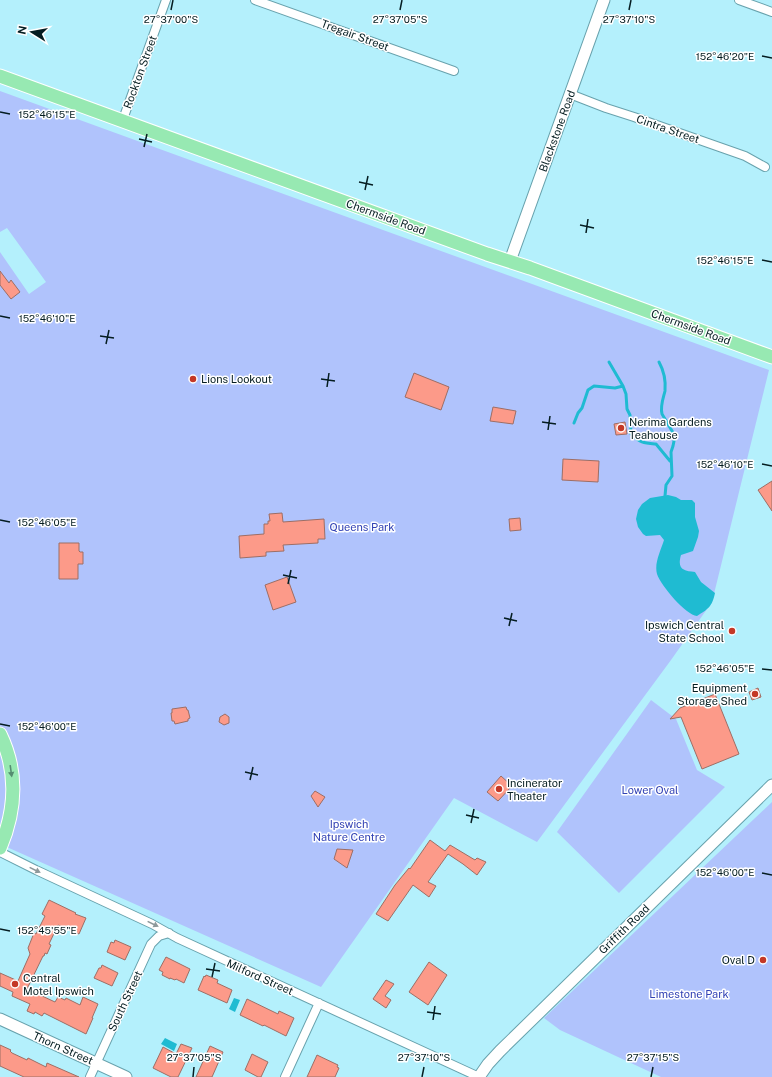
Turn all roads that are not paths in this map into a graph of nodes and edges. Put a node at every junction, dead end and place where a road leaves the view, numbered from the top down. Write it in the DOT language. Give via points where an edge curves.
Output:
graph roads {
  1 [pos="166,0"];
  2 [pos="255,0"];
  3 [pos="604,0"];
  4 [pos="739,0"];
  5 [pos="772,12"];
  6 [pos="454,71"];
  7 [pos="0,76"];
  8 [pos="570,94"];
  9 [pos="122,122"];
  10 [pos="765,167"];
  11 [pos="510,261"];
  12 [pos="772,357"];
  13 [pos="0,734"];
  14 [pos="772,784"];
  15 [pos="0,848"];
  16 [pos="0,852"];
  17 [pos="169,934"];
  18 [pos="319,1003"];
  19 [pos="0,1020"];
  20 [pos="96,1063"];
  21 [pos="90,1077"];
  22 [pos="126,1077"];
  23 [pos="285,1077"];
  24 [pos="479,1077"];
  1 -- 9 [label="street, Rockton Street"];
  2 -- 6 [label="street, Tregair Street"];
  3 -- 8 [label="main road, Blackstone Road"];
  4 -- 5 [label="street"];
  7 -- 9 [label="main road, Chermside Road"];
  8 -- 10 [label="street, Cintra Street" via="745,156"];
  8 -- 11 [label="main road, Blackstone Road"];
  9 -- 11 [label="main road, Chermside Road"];
  11 -- 12 [label="main road, Chermside Road"];
  13 -- 15 [label="main road, one-way" via="8,754 13,793 11,817"];
  14 -- 24 [label="main road, Griffith Road" via="505,1046"];
  16 -- 17 [label="street, Milford Street, one-way"];
  17 -- 18 [label="street, Milford Street"];
  17 -- 20 [label="street, South Street" via="159,936 152,944"];
  18 -- 23 [label="street"];
  18 -- 24 [label="street, Milford Street"];
  19 -- 20 [label="main road, Thorn Street"];
  20 -- 21 [label="street, South Street"];
  20 -- 22 [label="main road, Thorn Street"];
}
